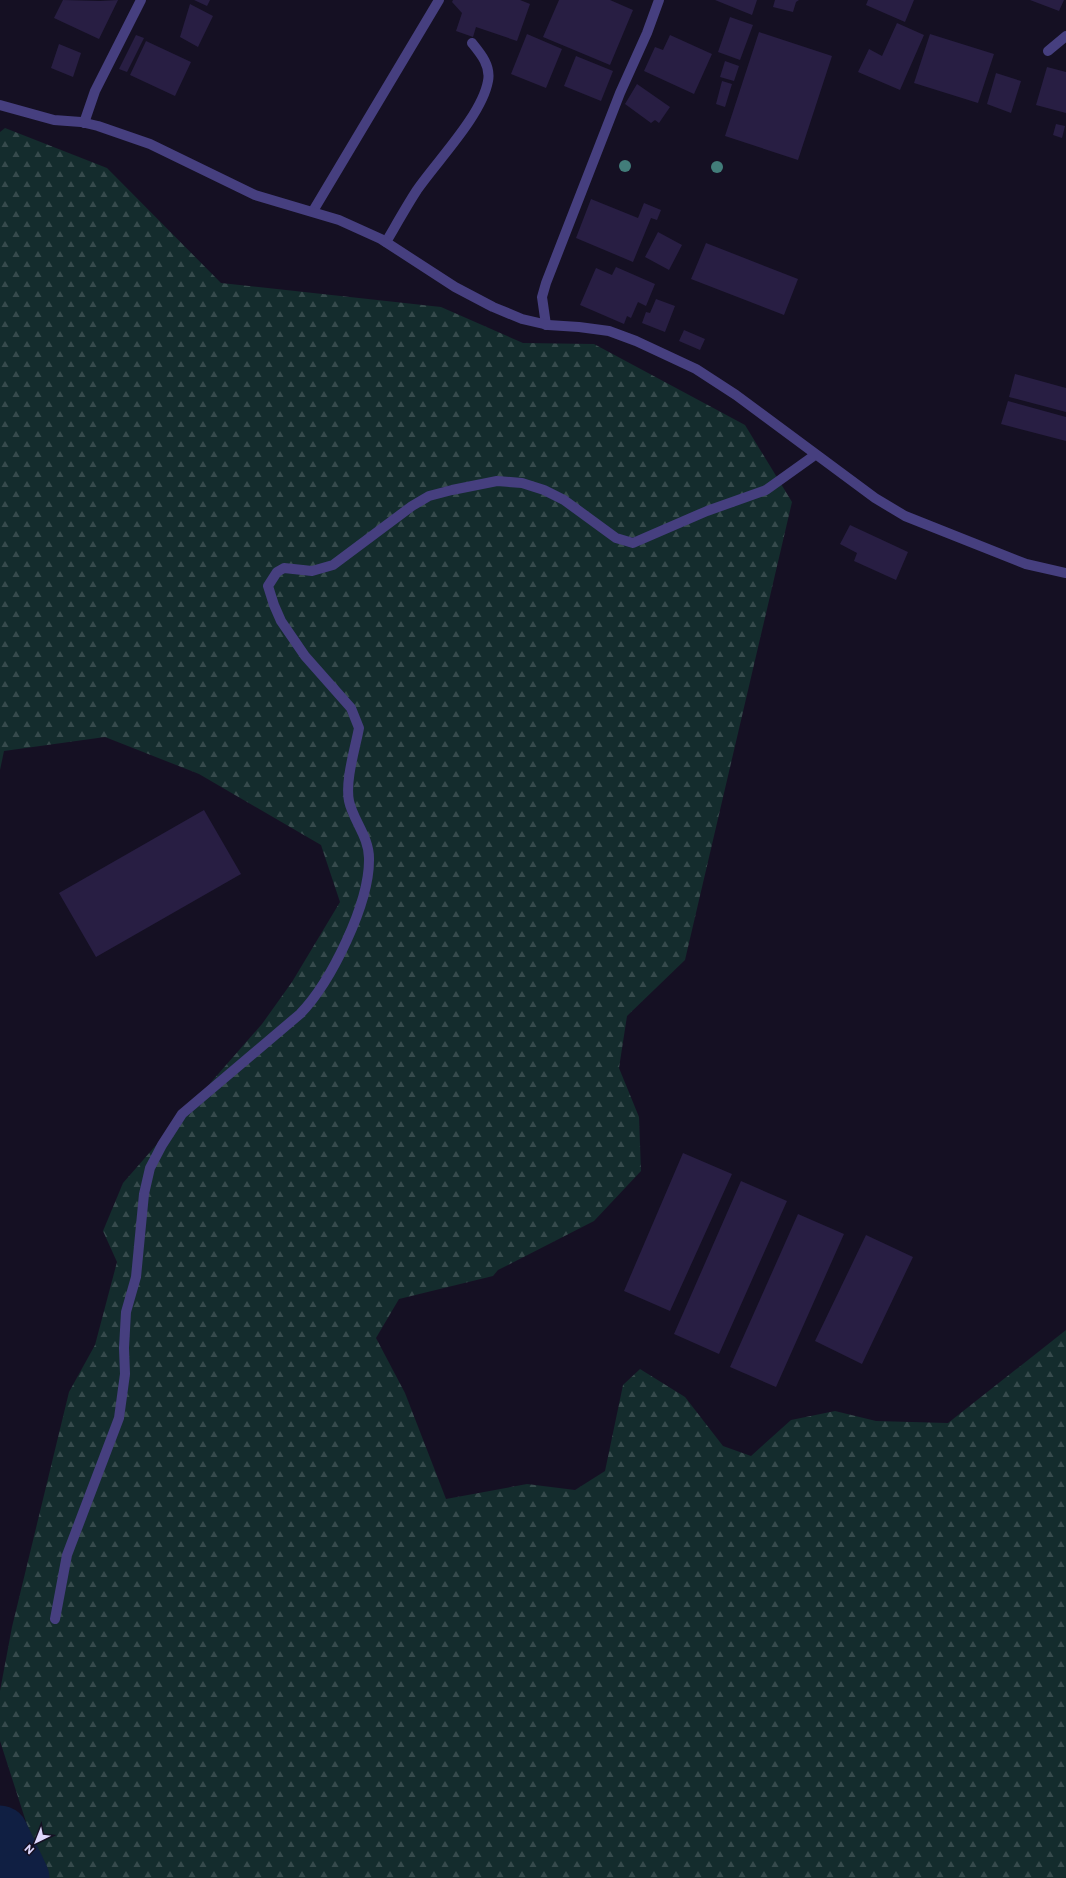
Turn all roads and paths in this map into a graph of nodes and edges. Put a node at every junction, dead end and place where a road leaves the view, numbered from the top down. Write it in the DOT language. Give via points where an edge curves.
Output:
graph roads {
  1 [pos="141,0"];
  2 [pos="439,0"];
  3 [pos="659,0"];
  4 [pos="1066,36"];
  5 [pos="472,43"];
  6 [pos="1048,51"];
  7 [pos="0,105"];
  8 [pos="84,123"];
  9 [pos="314,211"];
  10 [pos="386,242"];
  11 [pos="546,324"];
  12 [pos="815,455"];
  13 [pos="1066,573"];
  14 [pos="55,1618"];
  1 -- 8 [label="street" via="95,91"];
  2 -- 9 [label="street"];
  3 -- 11 [label="street" via="648,33 615,105 546,283 542,296"];
  4 -- 6 [label="street"];
  5 -- 10 [label="street" via="484,58 489,80 483,97 465,126 417,190"];
  7 -- 8 [label="street" via="54,120"];
  8 -- 9 [label="street" via="150,144 255,195"];
  9 -- 10 [label="street"];
  10 -- 11 [label="street" via="455,287 515,316"];
  11 -- 12 [label="street" via="609,331 696,369 736,395"];
  12 -- 13 [label="street" via="905,516 1026,564"];
  12 -- 14 [label="street" via="766,490 707,511 633,543 616,538 564,500 522,483 497,481 452,490 429,496 412,506 333,565 312,571 284,568 271,579 268,586 281,621 305,656 351,708 358,721 349,799 370,857 367,885 333,971 314,1000 182,1114 150,1168 144,1194 136,1277 126,1312 125,1374 119,1418 67,1555"];
}
